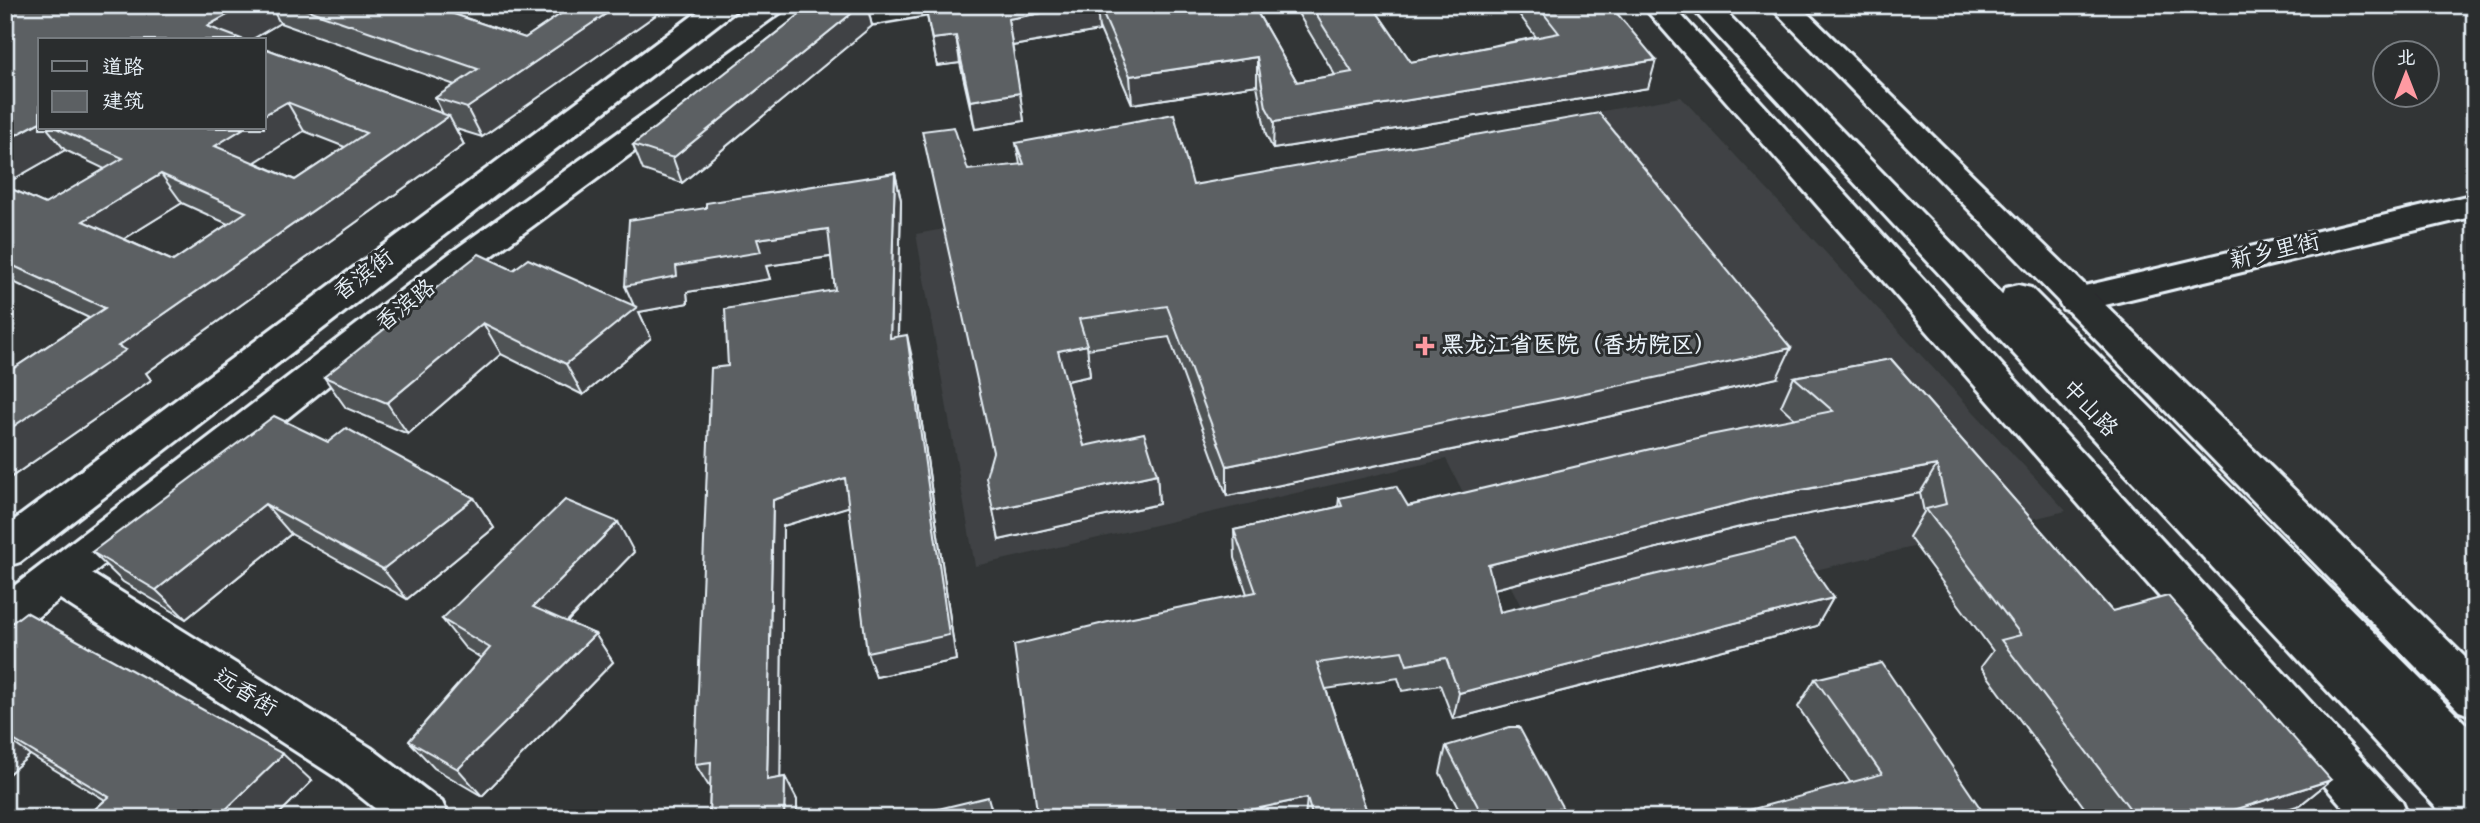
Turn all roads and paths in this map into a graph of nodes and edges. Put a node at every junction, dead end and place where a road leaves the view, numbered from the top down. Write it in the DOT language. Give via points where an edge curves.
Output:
graph roads {
  1 [pos="725,5"];
  2 [pos="782,5"];
  3 [pos="815,5"];
  4 [pos="828,5"];
  5 [pos="944,5"];
  6 [pos="1656,5"];
  7 [pos="1703,5"];
  8 [pos="1738,5"];
  9 [pos="1783,5"];
  10 [pos="2475,205"];
  11 [pos="465,259"];
  12 [pos="2076,300"];
  13 [pos="5,550"];
  14 [pos="59,576"];
  15 [pos="5,618"];
  16 [pos="2467,680"];
  17 [pos="2475,765"];
  18 [pos="2475,814"];
  19 [pos="425,818"];
  20 [pos="2385,818"];
  1 -- 13 [label="main road, 香滨街"];
  2 -- 11 [label="main road"];
  3 -- 11 [label="main road, 香滨路"];
  4 -- 5 [label="street" via="874,17"];
  6 -- 20 [label="main road"];
  7 -- 18 [label="main road, 中山路"];
  8 -- 17 [label="main road, 中山路" via="1798,72"];
  9 -- 12 [label="main road"];
  10 -- 12 [label="main road, 新乡里街"];
  11 -- 14 [label="main road, 香滨路"];
  12 -- 16 [label="main road"];
  14 -- 15 [label="main road, 香滨路"];
  14 -- 19 [label="main road, 远香街" via="354,763"];
}
